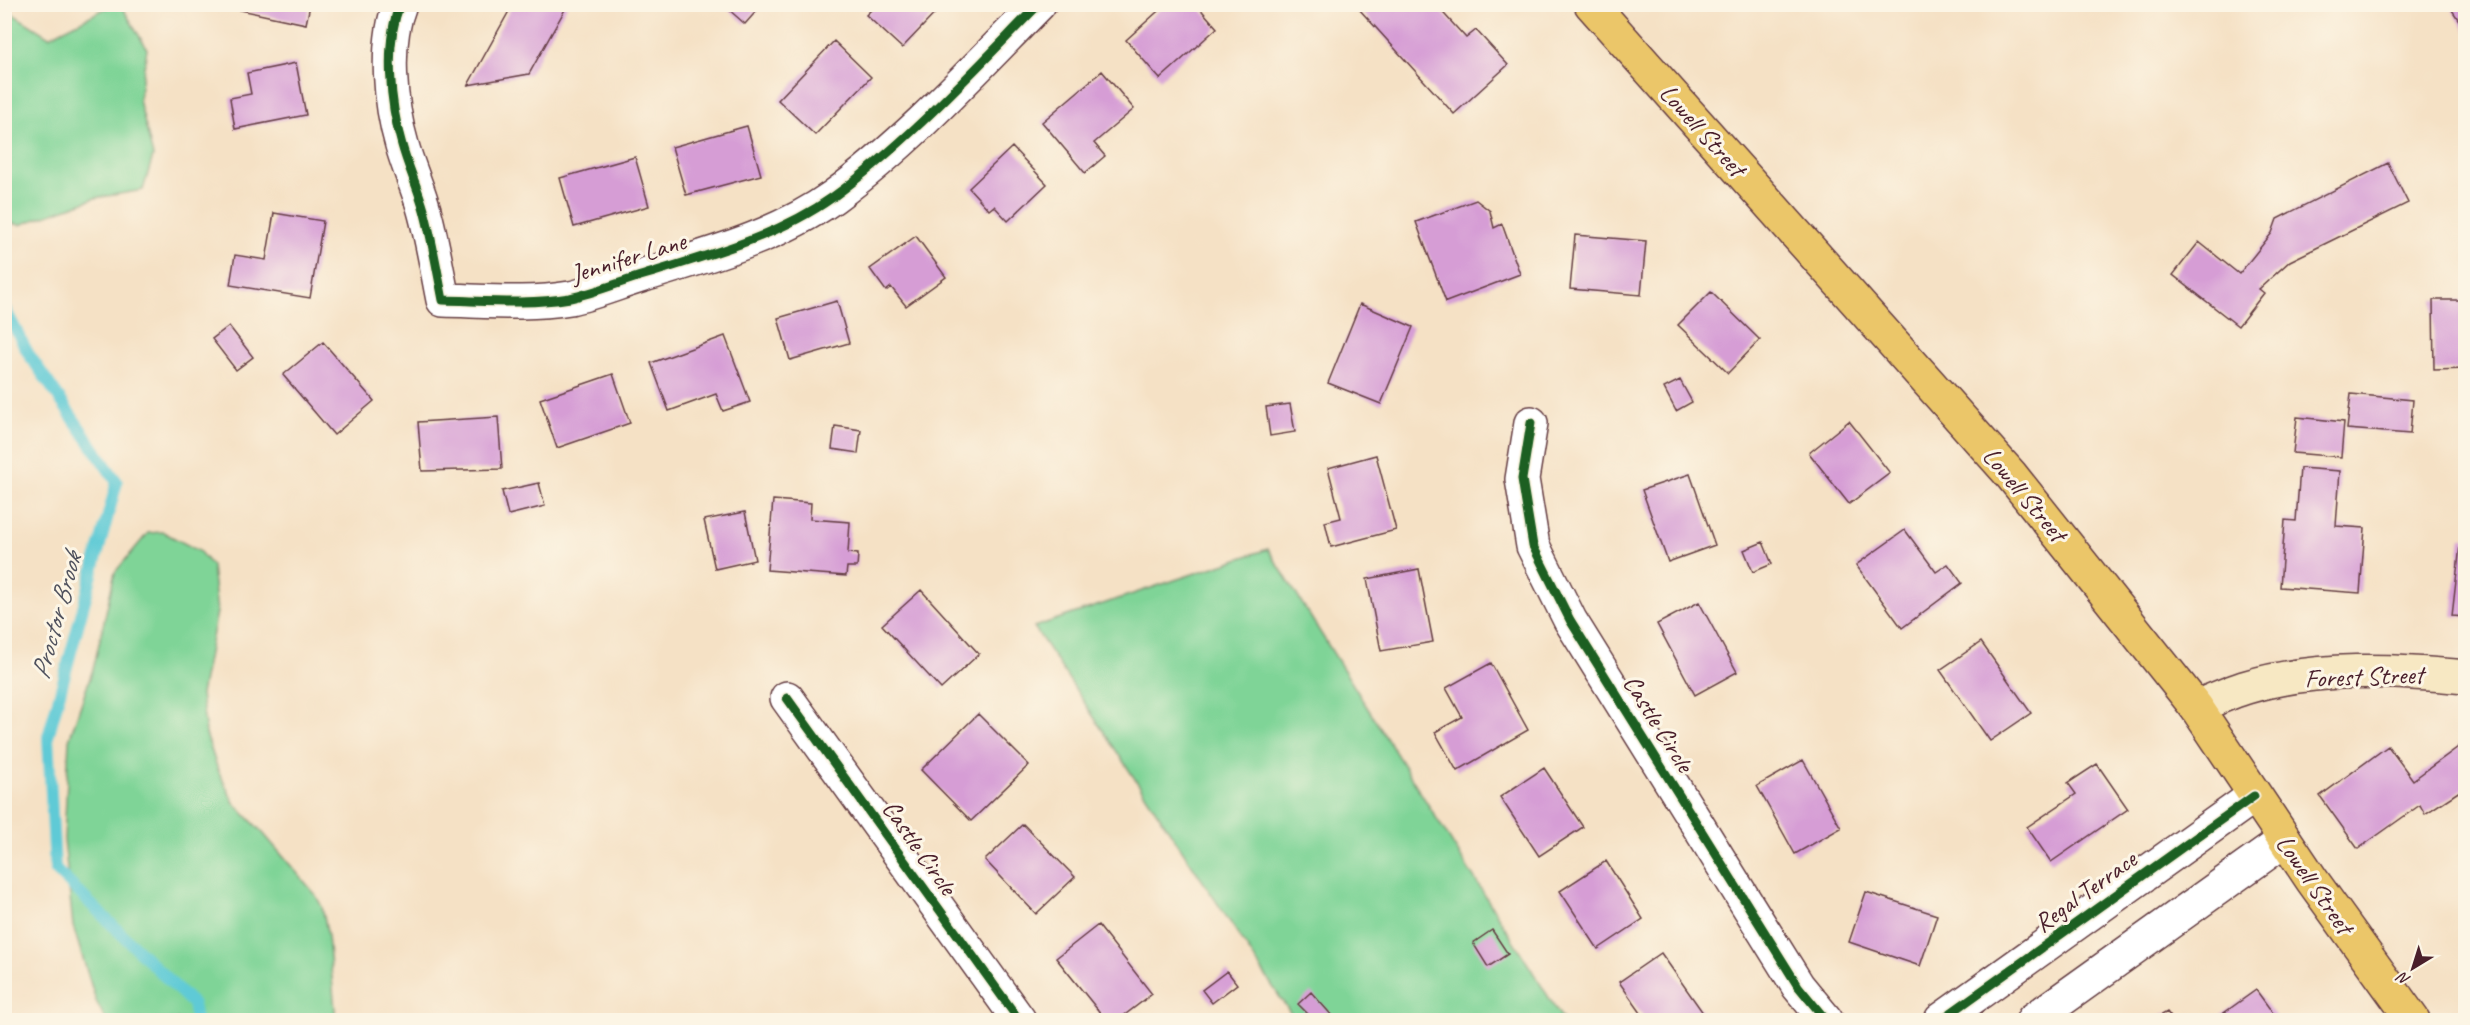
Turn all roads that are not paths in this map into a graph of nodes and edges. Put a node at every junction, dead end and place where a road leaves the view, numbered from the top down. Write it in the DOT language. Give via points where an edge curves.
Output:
graph roads {
  1 [pos="400,4"];
  2 [pos="1039,4"];
  3 [pos="1591,4"];
  4 [pos="1531,423"];
  5 [pos="2466,677"];
  6 [pos="788,698"];
  7 [pos="2196,707"];
  8 [pos="2254,795"];
  9 [pos="2285,840"];
  10 [pos="1019,1020"];
  11 [pos="1826,1020"];
  12 [pos="1941,1020"];
  13 [pos="2033,1020"];
  14 [pos="2413,1020"];
  1 -- 2 [label="street, Jennifer Lane" via="390,57 392,90 401,143 424,212 443,300 527,303 572,297 739,245 831,198 932,113"];
  3 -- 7 [label="main road, Lowell Street" via="2011,475"];
  4 -- 11 [label="street, Castle Circle" via="1522,479 1533,546 1570,620 1798,986"];
  5 -- 7 [label="street, Forest Street" via="2321,673 2247,686"];
  6 -- 10 [label="street, Castle Circle"];
  7 -- 8 [label="main road, Lowell Street"];
  8 -- 9 [label="main road, Lowell Street"];
  8 -- 12 [label="street, Regal Terrace"];
  9 -- 13 [label="street"];
  9 -- 14 [label="main road, Lowell Street"];
}
